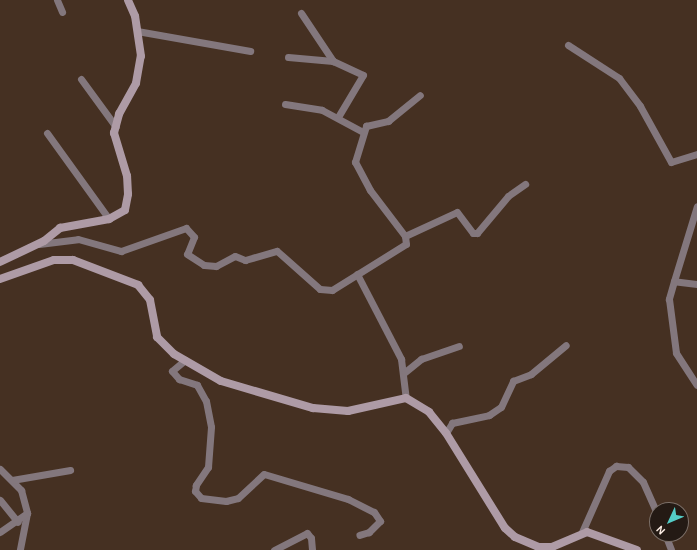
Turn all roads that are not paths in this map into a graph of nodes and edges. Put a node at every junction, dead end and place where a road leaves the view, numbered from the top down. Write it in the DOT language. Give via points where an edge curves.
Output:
graph roads {
  1 [pos="57,0"];
  2 [pos="128,0"];
  3 [pos="62,12"];
  4 [pos="302,13"];
  5 [pos="137,31"];
  6 [pos="568,45"];
  7 [pos="250,51"];
  8 [pos="288,57"];
  9 [pos="333,61"];
  10 [pos="81,79"];
  11 [pos="420,95"];
  12 [pos="285,104"];
  13 [pos="338,117"];
  14 [pos="116,127"];
  15 [pos="363,132"];
  16 [pos="47,133"];
  17 [pos="697,154"];
  18 [pos="524,184"];
  19 [pos="697,206"];
  20 [pos="109,219"];
  21 [pos="405,236"];
  22 [pos="39,244"];
  23 [pos="0,262"];
  24 [pos="357,274"];
  25 [pos="0,279"];
  26 [pos="674,281"];
  27 [pos="697,284"];
  28 [pos="566,345"];
  29 [pos="459,346"];
  30 [pos="185,360"];
  31 [pos="405,372"];
  32 [pos="697,385"];
  33 [pos="406,398"];
  34 [pos="446,433"];
  35 [pos="0,469"];
  36 [pos="70,470"];
  37 [pos="12,480"];
  38 [pos="0,500"];
  39 [pos="652,502"];
  40 [pos="27,512"];
  41 [pos="18,522"];
  42 [pos="0,532"];
  43 [pos="582,532"];
  44 [pos="359,535"];
  45 [pos="20,550"];
  46 [pos="274,550"];
  47 [pos="312,550"];
  48 [pos="636,550"];
  1 -- 3 [label="street"];
  2 -- 5 [label="street"];
  4 -- 9 [label="street"];
  5 -- 7 [label="street"];
  5 -- 14 [label="street" via="141,56 136,83"];
  6 -- 17 [label="street" via="619,78 640,106 671,162"];
  8 -- 9 [label="street"];
  9 -- 13 [label="street" via="363,77"];
  10 -- 14 [label="street"];
  11 -- 15 [label="street" via="388,121 366,126"];
  12 -- 13 [label="street"];
  13 -- 15 [label="street"];
  14 -- 20 [label="street" via="128,194 125,210"];
  15 -- 21 [label="street" via="355,162 370,190"];
  16 -- 20 [label="street"];
  18 -- 21 [label="street" via="508,196 477,232 473,233 457,212"];
  19 -- 26 [label="street"];
  20 -- 22 [label="street" via="60,228"];
  21 -- 24 [label="street" via="406,244 401,248"];
  22 -- 23 [label="street"];
  22 -- 24 [label="street" via="78,239 121,251 186,228 194,237 187,254 204,265 216,266 234,256 245,260 277,251 325,290 332,290"];
  24 -- 31 [label="street"];
  25 -- 30 [label="street" via="54,260 73,260 138,285 150,300 157,337"];
  26 -- 27 [label="street"];
  26 -- 32 [label="street" via="669,299 676,353"];
  28 -- 34 [label="street" via="531,374 513,381 501,407 489,415 452,423"];
  29 -- 31 [label="street" via="421,360"];
  30 -- 33 [label="street" via="221,381 313,408 348,411"];
  30 -- 44 [label="street" via="172,371 179,379 197,385 206,401 211,427 208,467 196,484 195,491 201,498 226,501 238,498 264,474 354,502 374,512 380,521 369,532"];
  31 -- 33 [label="street"];
  33 -- 34 [label="street" via="429,412"];
  34 -- 43 [label="street" via="505,528 515,537 538,547 552,547"];
  35 -- 37 [label="street"];
  36 -- 37 [label="street"];
  37 -- 40 [label="street" via="21,490"];
  38 -- 41 [label="street"];
  39 -- 43 [label="street" via="644,482 628,467 616,466 609,471"];
  40 -- 41 [label="street"];
  40 -- 45 [label="street"];
  41 -- 42 [label="street"];
  43 -- 48 [label="street"];
  46 -- 47 [label="street" via="307,533 312,538"];
}
